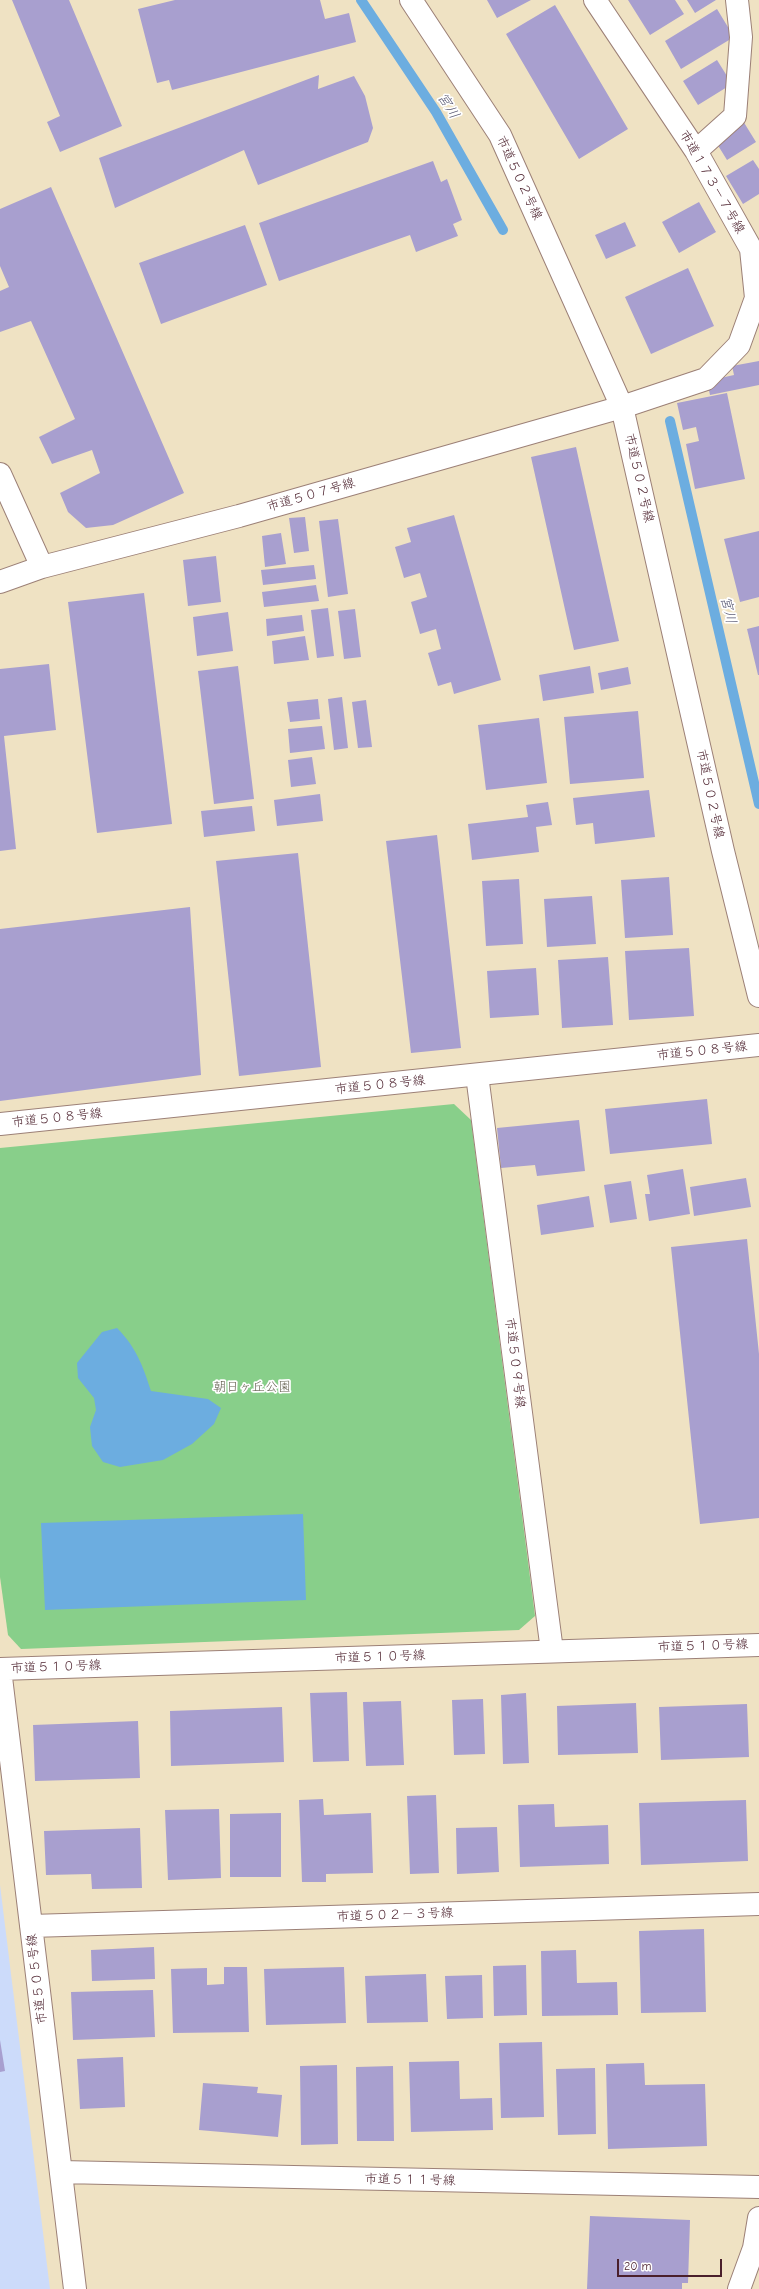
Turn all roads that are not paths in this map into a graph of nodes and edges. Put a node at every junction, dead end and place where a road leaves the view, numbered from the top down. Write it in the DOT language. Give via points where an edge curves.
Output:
graph roads {
  1 [pos="411,0"];
  2 [pos="595,0"];
  3 [pos="737,0"];
  4 [pos="696,151"];
  5 [pos="622,407"];
  6 [pos="0,474"];
  7 [pos="42,567"];
  8 [pos="0,582"];
  9 [pos="759,996"];
  10 [pos="759,1045"];
  11 [pos="477,1075"];
  12 [pos="0,1124"];
  13 [pos="759,1645"];
  14 [pos="552,1651"];
  15 [pos="0,1669"];
  16 [pos="759,1904"];
  17 [pos="31,1926"];
  18 [pos="60,2172"];
  19 [pos="759,2187"];
  20 [pos="759,2218"];
  21 [pos="756,2249"];
  22 [pos="75,2289"];
  23 [pos="739,2289"];
  1 -- 5 [label="street, 市道５０２号線" via="500,135"];
  2 -- 4 [label="street, 市道１７３－７号線"];
  3 -- 4 [label="street" via="740,37 735,116"];
  4 -- 5 [label="street, 市道１７３－７号線" via="751,249 756,298 739,345 706,379"];
  5 -- 7 [label="street, 市道５０７号線" via="246,513"];
  5 -- 9 [label="street, 市道５０２号線" via="723,851"];
  6 -- 7 [label="street"];
  7 -- 8 [label="street, 市道５０７号線"];
  10 -- 11 [label="street, 市道５０８号線"];
  11 -- 12 [label="street, 市道５０８号線"];
  11 -- 14 [label="street, 市道５０９号線"];
  13 -- 14 [label="street, 市道５１０号線"];
  14 -- 15 [label="street, 市道５１０号線"];
  15 -- 17 [label="street, 市道５０５号線"];
  16 -- 17 [label="street, 市道５０２－３号線"];
  17 -- 18 [label="street, 市道５０５号線"];
  18 -- 19 [label="street, 市道５１１号線"];
  18 -- 22 [label="street, 市道５０５号線"];
  20 -- 21 [label="street"];
  21 -- 23 [label="street"];
}
